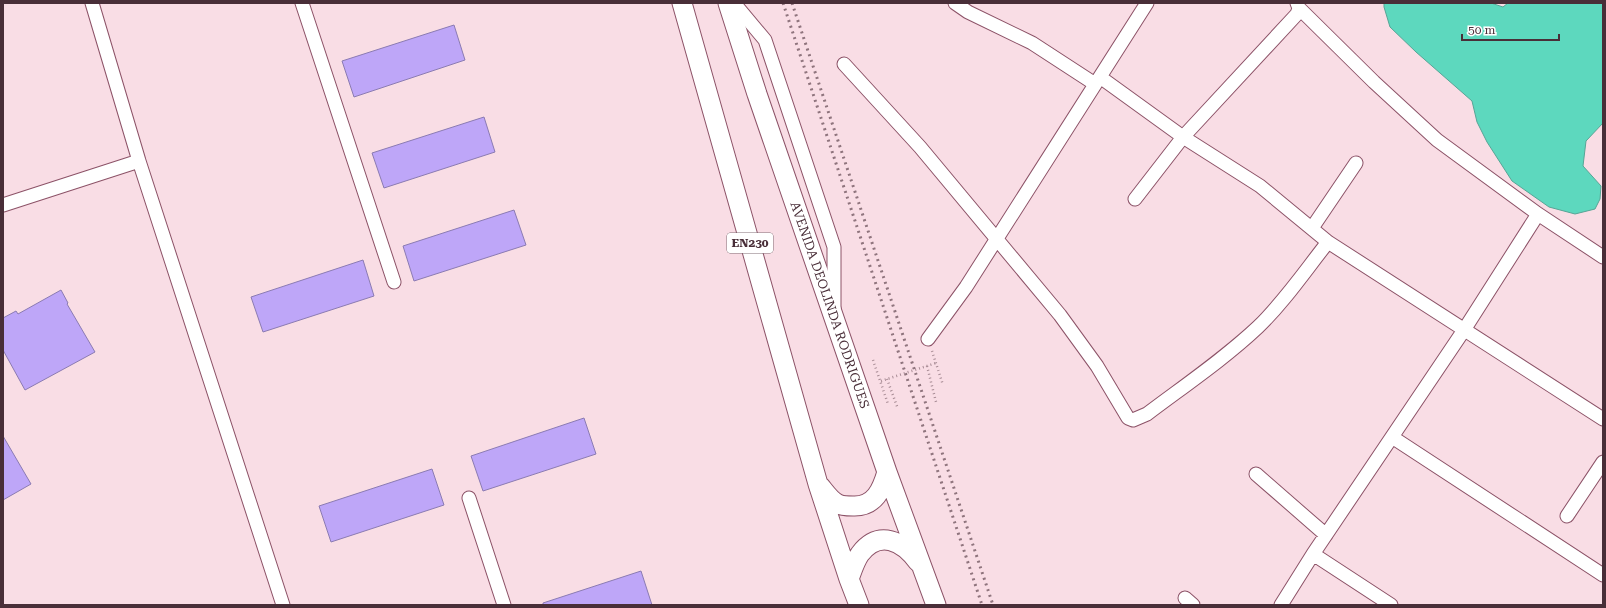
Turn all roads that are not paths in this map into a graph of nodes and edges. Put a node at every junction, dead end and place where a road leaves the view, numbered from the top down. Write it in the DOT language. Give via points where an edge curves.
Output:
graph roads {
  1 [pos="92,3"];
  2 [pos="302,3"];
  3 [pos="682,3"];
  4 [pos="728,3"];
  5 [pos="734,3"];
  6 [pos="955,3"];
  7 [pos="1147,3"];
  8 [pos="1298,5"];
  9 [pos="844,64"];
  10 [pos="1097,80"];
  11 [pos="1183,137"];
  12 [pos="139,161"];
  13 [pos="1356,164"];
  14 [pos="1135,199"];
  15 [pos="3,205"];
  16 [pos="1538,214"];
  17 [pos="1312,228"];
  18 [pos="997,239"];
  19 [pos="1328,242"];
  20 [pos="1603,257"];
  21 [pos="394,282"];
  22 [pos="834,317"];
  23 [pos="1464,330"];
  24 [pos="928,339"];
  25 [pos="1603,419"];
  26 [pos="1392,437"];
  27 [pos="1603,462"];
  28 [pos="887,472"];
  29 [pos="1256,474"];
  30 [pos="818,484"];
  31 [pos="469,498"];
  32 [pos="1567,516"];
  33 [pos="1326,535"];
  34 [pos="1313,554"];
  35 [pos="923,568"];
  36 [pos="1603,575"];
  37 [pos="849,579"];
  38 [pos="283,605"];
  39 [pos="504,605"];
  40 [pos="860,605"];
  41 [pos="936,605"];
  42 [pos="1280,605"];
  43 [pos="1391,605"];
  1 -- 12 [label="street"];
  2 -- 21 [label="street"];
  3 -- 30 [label="highway, EN230"];
  4 -- 22 [label="highway, AVENIDA DEOLINDA RODRIGUES"];
  5 -- 22 [label="street" via="765,40 834,247"];
  6 -- 10 [label="street"];
  7 -- 10 [label="street"];
  8 -- 11 [label="street" via="1297,14"];
  8 -- 16 [label="street" via="1374,82 1437,140"];
  9 -- 18 [label="street" via="920,146"];
  10 -- 11 [label="street"];
  10 -- 18 [label="street"];
  11 -- 14 [label="street"];
  11 -- 17 [label="street" via="1260,186"];
  12 -- 15 [label="street"];
  12 -- 38 [label="street"];
  13 -- 17 [label="street"];
  16 -- 20 [label="street"];
  16 -- 23 [label="street"];
  17 -- 19 [label="street"];
  18 -- 19 [label="street" via="1060,315 1097,366 1128,418 1133,420 1147,414 1258,326"];
  18 -- 24 [label="street"];
  19 -- 23 [label="street"];
  22 -- 28 [label="highway, AVENIDA DEOLINDA RODRIGUES"];
  23 -- 25 [label="street"];
  23 -- 26 [label="street"];
  26 -- 33 [label="street"];
  26 -- 36 [label="street"];
  27 -- 32 [label="street"];
  28 -- 30 [label="highway" via="878,495 871,502 858,506 838,504"];
  28 -- 35 [label="highway, AVENIDA DEOLINDA RODRIGUES"];
  29 -- 33 [label="street"];
  30 -- 37 [label="highway, EN230"];
  31 -- 39 [label="street"];
  33 -- 34 [label="street"];
  34 -- 42 [label="street"];
  34 -- 43 [label="street"];
  35 -- 37 [label="highway" via="900,543 878,540 860,554"];
  35 -- 41 [label="highway, AVENIDA DEOLINDA RODRIGUES"];
  37 -- 40 [label="highway, EN230"];
}
